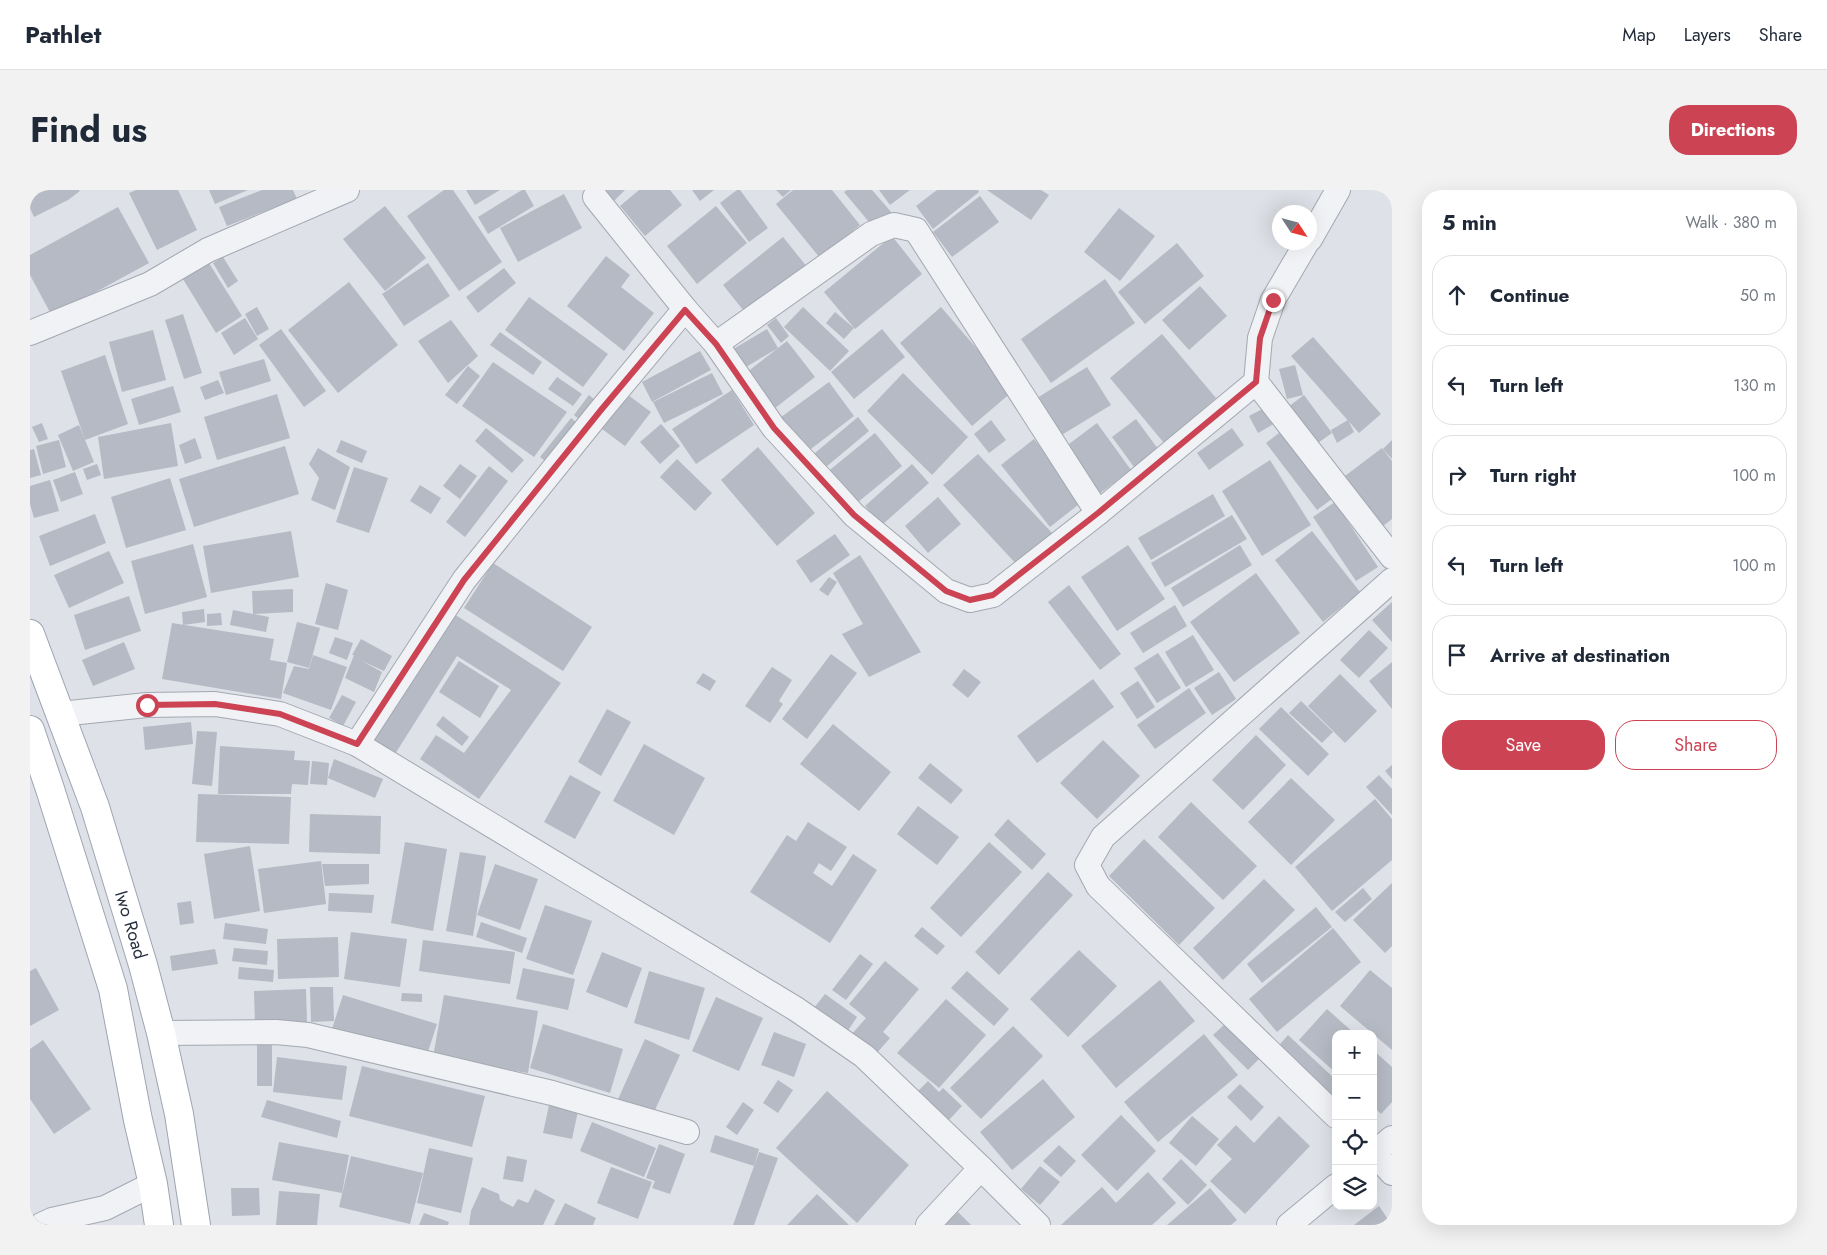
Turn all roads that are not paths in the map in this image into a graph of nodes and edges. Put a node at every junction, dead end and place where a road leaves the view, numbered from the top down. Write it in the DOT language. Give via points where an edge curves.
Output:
graph roads {
  1 [pos="347,190"];
  2 [pos="1338,190"];
  3 [pos="596,197"];
  4 [pos="1317,227"];
  5 [pos="1302,250"];
  6 [pos="685,310"];
  7 [pos="30,333"];
  8 [pos="716,344"];
  9 [pos="1256,382"];
  10 [pos="1098,513"];
  11 [pos="1392,557"];
  12 [pos="1392,580"];
  13 [pos="30,634"];
  14 [pos="60,714"];
  15 [pos="30,730"];
  16 [pos="357,744"];
  17 [pos="161,1033"];
  18 [pos="1332,1112"];
  19 [pos="687,1132"];
  20 [pos="1392,1138"];
  21 [pos="1377,1150"];
  22 [pos="1377,1156"];
  23 [pos="981,1168"];
  24 [pos="1392,1173"];
  25 [pos="153,1184"];
  26 [pos="1332,1189"];
  27 [pos="77,1220"];
  28 [pos="42,1225"];
  29 [pos="159,1225"];
  30 [pos="196,1225"];
  31 [pos="928,1225"];
  32 [pos="1038,1225"];
  33 [pos="1289,1225"];
  1 -- 7 [label="street" via="208,250 150,284"];
  2 -- 4 [label="street"];
  3 -- 6 [label="street"];
  5 -- 9 [label="street" via="1273,300 1260,338"];
  6 -- 8 [label="street"];
  6 -- 16 [label="street" via="464,580"];
  8 -- 10 [label="street" via="774,428 834,494 854,515 946,591 970,600 993,595"];
  8 -- 10 [label="street" via="871,234 894,225 916,230"];
  9 -- 10 [label="street"];
  9 -- 11 [label="street"];
  12 -- 18 [label="street" via="1103,837 1087,864 1098,886"];
  13 -- 14 [label="main road, Iwo Road"];
  14 -- 16 [label="street" via="147,705 215,704 280,714"];
  14 -- 17 [label="main road, Iwo Road" via="95,807"];
  15 -- 25 [label="main road, Iwo Road" via="113,989"];
  16 -- 23 [label="street" via="796,1009 864,1056"];
  17 -- 19 [label="street" via="276,1032 308,1035 552,1093"];
  17 -- 30 [label="main road, Iwo Road"];
  20 -- 21 [label="street"];
  22 -- 24 [label="street"];
  23 -- 31 [label="street"];
  23 -- 32 [label="street"];
  25 -- 27 [label="street"];
  25 -- 29 [label="main road, Iwo Road"];
  26 -- 33 [label="street"];
  27 -- 28 [label="street" via="52,1220"];
}
